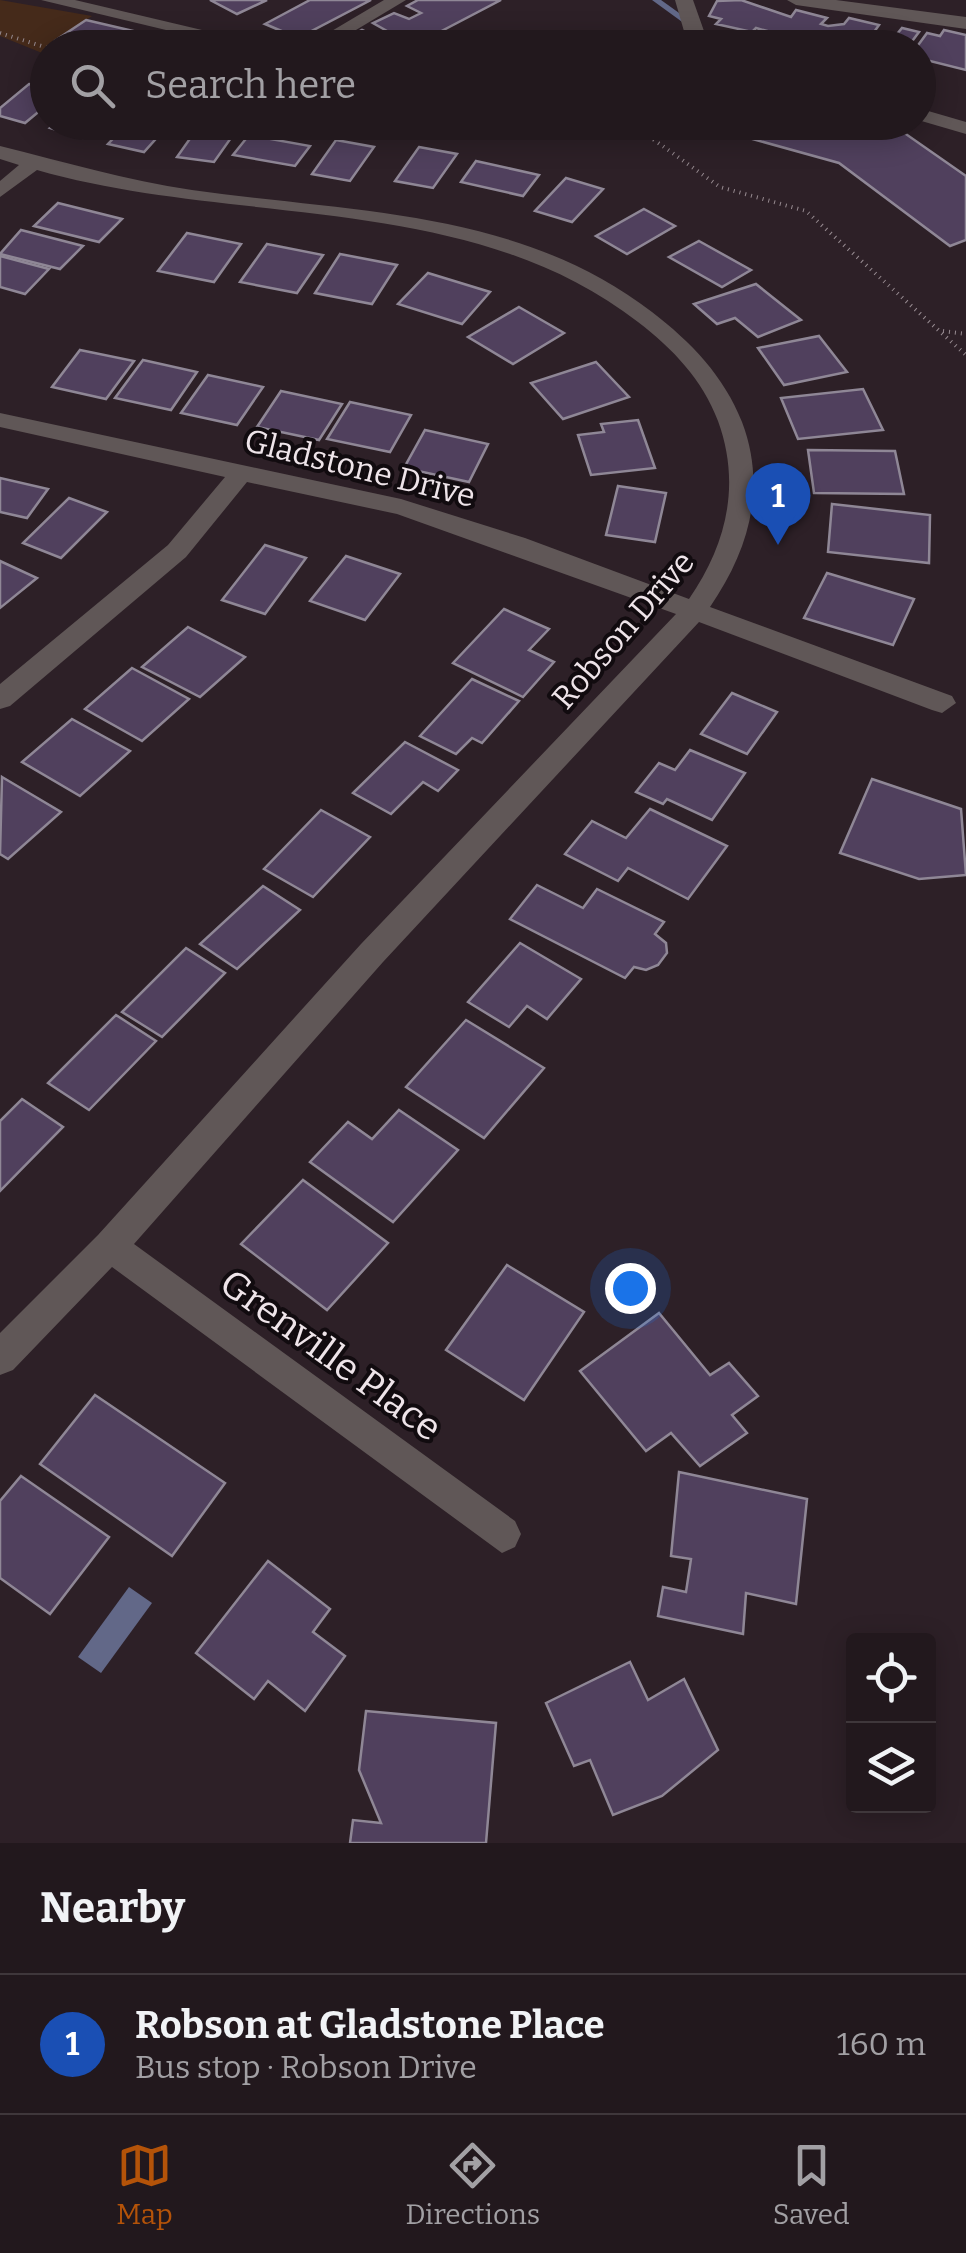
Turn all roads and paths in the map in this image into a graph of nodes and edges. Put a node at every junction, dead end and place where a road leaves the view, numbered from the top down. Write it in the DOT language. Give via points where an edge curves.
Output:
graph roads {
  1 [pos="50,0"];
  2 [pos="168,0"];
  3 [pos="397,0"];
  4 [pos="684,0"];
  5 [pos="796,0"];
  6 [pos="914,7"];
  7 [pos="135,20"];
  8 [pos="966,23"];
  9 [pos="183,30"];
  10 [pos="344,30"];
  11 [pos="694,30"];
  12 [pos="0,33"];
  13 [pos="30,42"];
  14 [pos="936,119"];
  15 [pos="966,128"];
  16 [pos="654,140"];
  17 [pos="0,152"];
  18 [pos="32,164"];
  19 [pos="0,191"];
  20 [pos="939,330"];
  21 [pos="966,334"];
  22 [pos="966,355"];
  23 [pos="0,420"];
  24 [pos="244,471"];
  25 [pos="694,611"];
  26 [pos="0,700"];
  27 [pos="942,703"];
  28 [pos="110,1246"];
  29 [pos="0,1358"];
  30 [pos="502,1534"];
  1 -- 7 [label="street"];
  2 -- 7 [label="street"];
  3 -- 10 [label="street"];
  4 -- 11 [label="street"];
  5 -- 6 [label="street"];
  6 -- 8 [label="street"];
  7 -- 9 [label="street"];
  12 -- 13 [label="path"];
  14 -- 15 [label="street"];
  16 -- 20 [label="path" via="720,187 806,211"];
  17 -- 18 [label="street, Robson Drive"];
  18 -- 19 [label="street"];
  18 -- 25 [label="street, Robson Drive" via="218,200 458,229 528,248 631,302 708,372 739,438 746,497 727,564"];
  20 -- 21 [label="path"];
  20 -- 22 [label="path"];
  23 -- 24 [label="street, Gladstone Drive"];
  24 -- 25 [label="street, Gladstone Drive" via="401,507"];
  24 -- 26 [label="street" via="177,551"];
  25 -- 27 [label="street, Gladstone Drive"];
  25 -- 28 [label="street, Robson Drive" via="372,953"];
  28 -- 29 [label="street, Robson Drive"];
  28 -- 30 [label="street, Grenville Place"];
}
